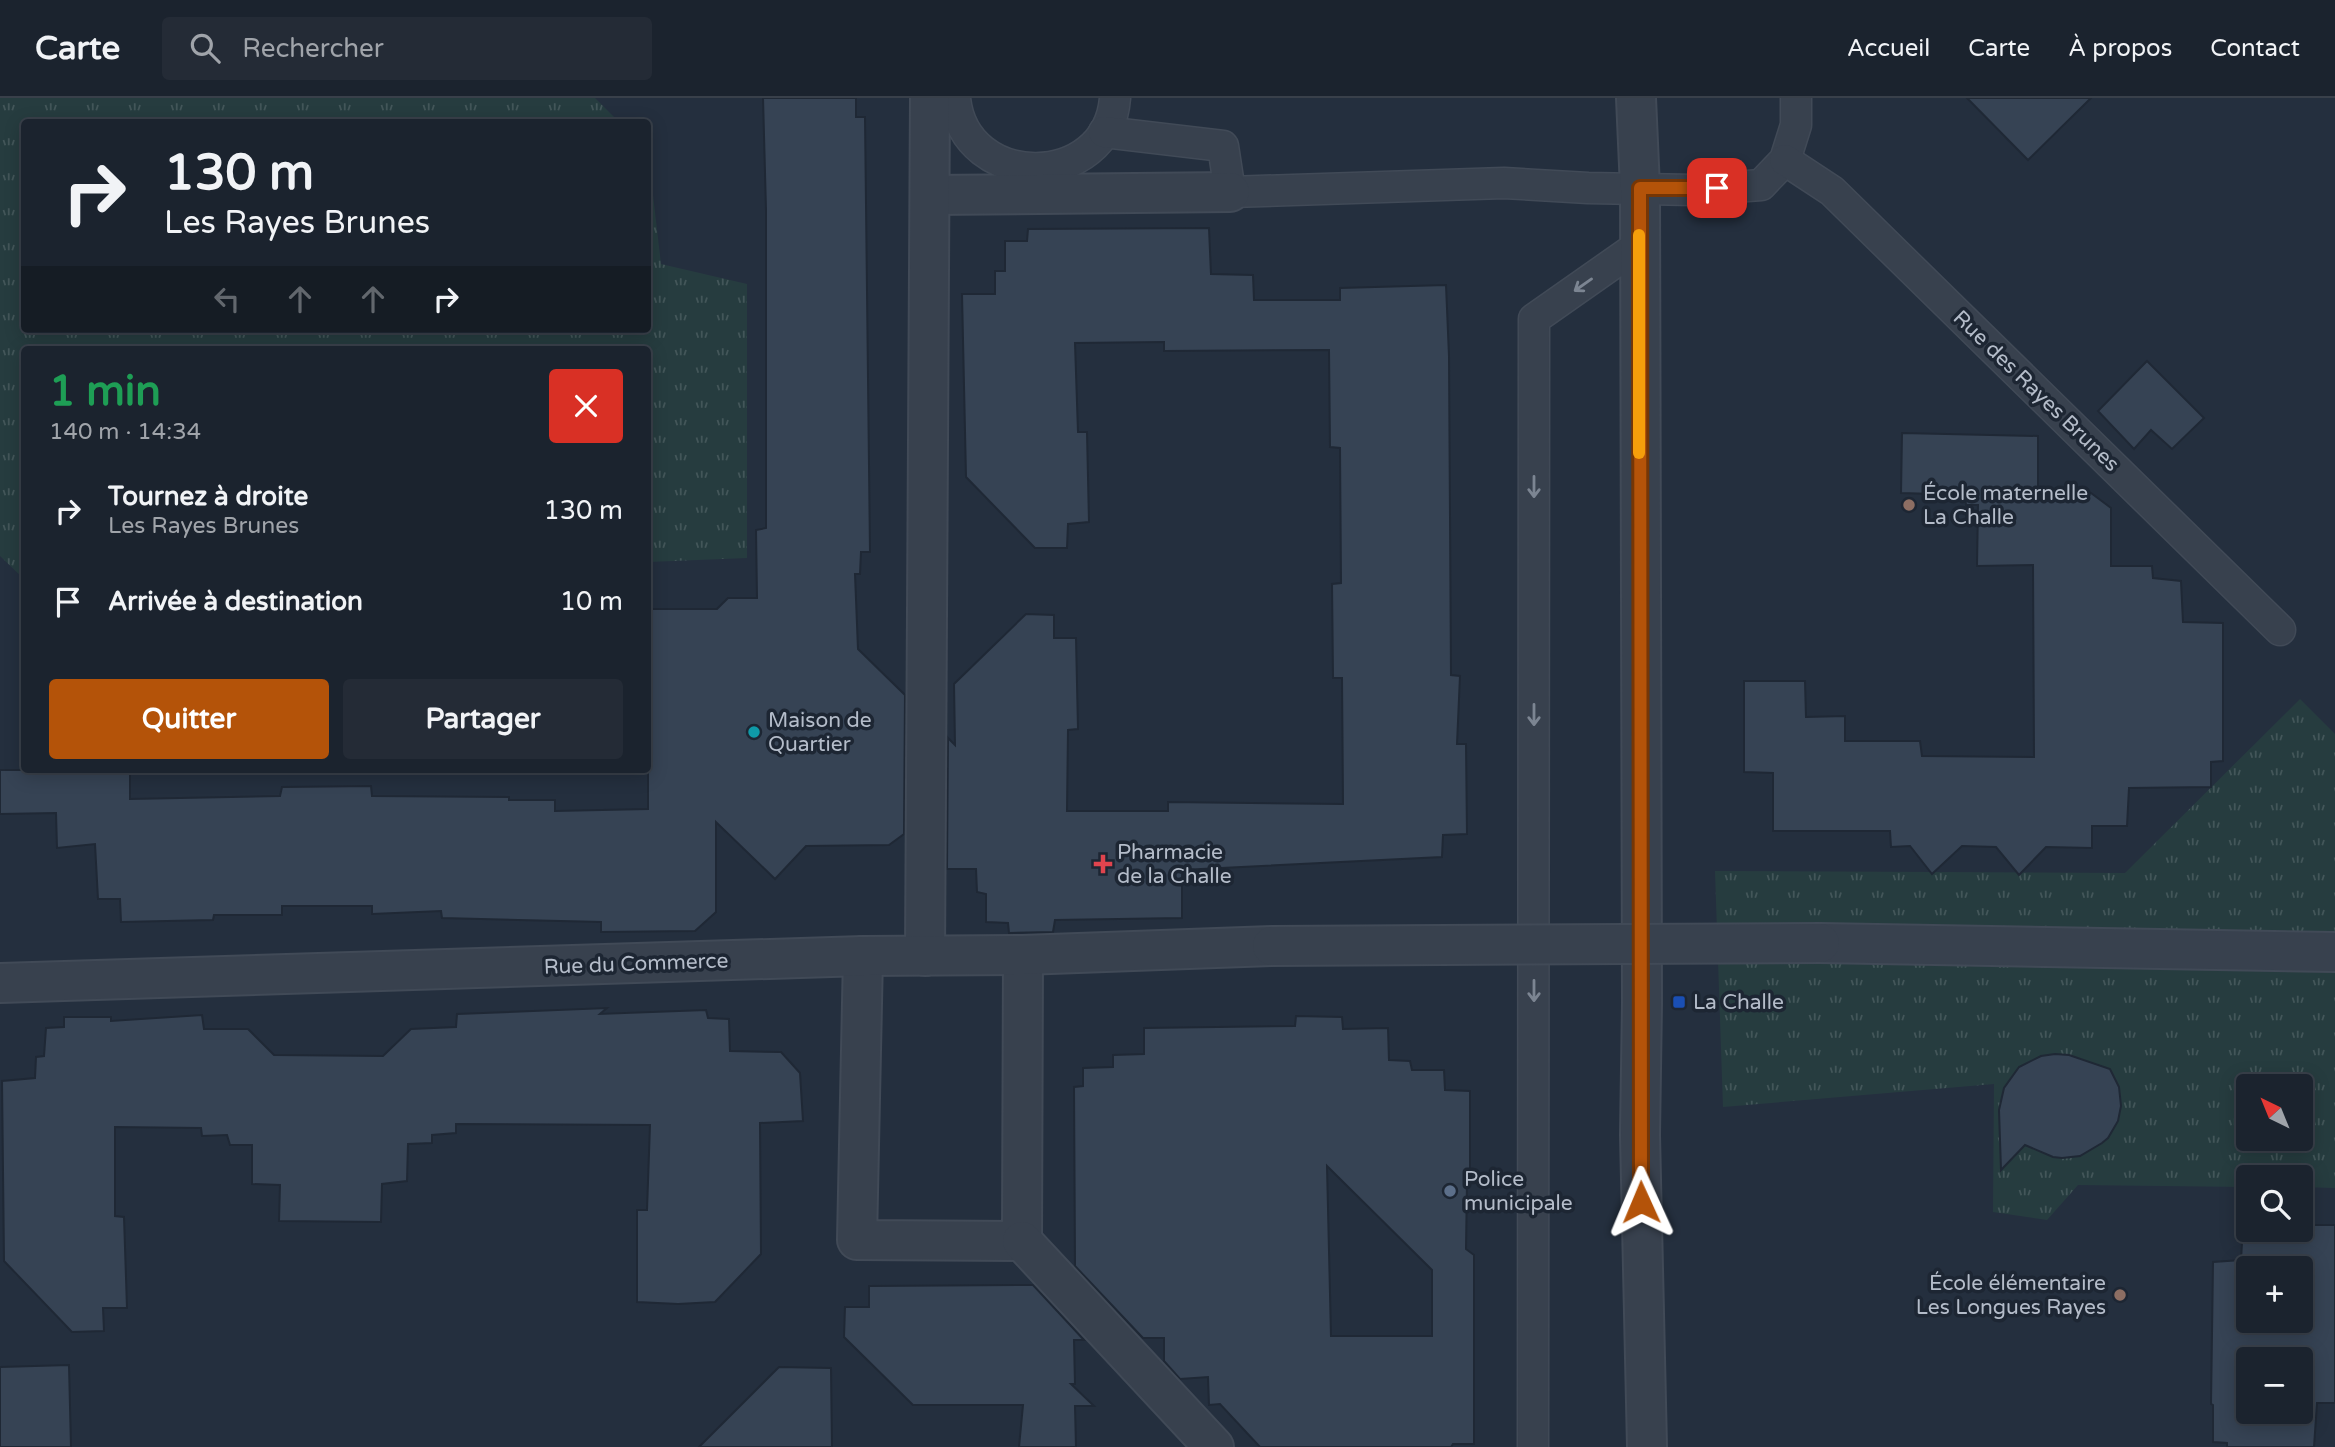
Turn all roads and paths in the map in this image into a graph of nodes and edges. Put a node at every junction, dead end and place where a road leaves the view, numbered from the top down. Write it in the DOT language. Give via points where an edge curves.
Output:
graph roads {
  1 [pos="930,98"];
  2 [pos="955,98"];
  3 [pos="1115,98"];
  4 [pos="1636,98"];
  5 [pos="1796,98"];
  6 [pos="1104,132"];
  7 [pos="1786,160"];
  8 [pos="1640,188"];
  9 [pos="1230,192"];
  10 [pos="931,195"];
  11 [pos="1639,246"];
  12 [pos="2280,630"];
  13 [pos="2335,952"];
  14 [pos="1023,955"];
  15 [pos="863,956"];
  16 [pos="925,956"];
  17 [pos="0,983"];
  18 [pos="1022,1241"];
  19 [pos="1214,1447"];
  20 [pos="1533,1447"];
  21 [pos="1647,1447"];
  1 -- 10 [label="street"];
  2 -- 6 [label="lane" via="967,134 985,154 1009,166 1036,170 1062,165 1086,152"];
  3 -- 6 [label="lane"];
  4 -- 8 [label="street"];
  5 -- 7 [label="lane" via="1796,125"];
  6 -- 9 [label="lane" via="1223,146"];
  7 -- 8 [label="lane" via="1761,185"];
  7 -- 12 [label="lane, Rue des Rayes Brunes" via="1832,191"];
  8 -- 9 [label="lane" via="1504,183"];
  8 -- 11 [label="street"];
  9 -- 10 [label="street"];
  10 -- 16 [label="street"];
  11 -- 20 [label="lane, one-way" via="1534,319"];
  11 -- 21 [label="street" via="1640,1135"];
  13 -- 14 [label="street, Rue du Commerce, bridge" via="1821,943 1272,946"];
  14 -- 16 [label="street, Rue du Commerce"];
  14 -- 18 [label="street"];
  15 -- 16 [label="street, Rue du Commerce"];
  15 -- 17 [label="street, Rue du Commerce"];
  15 -- 18 [label="street" via="858,1240"];
  18 -- 19 [label="street"];
}
